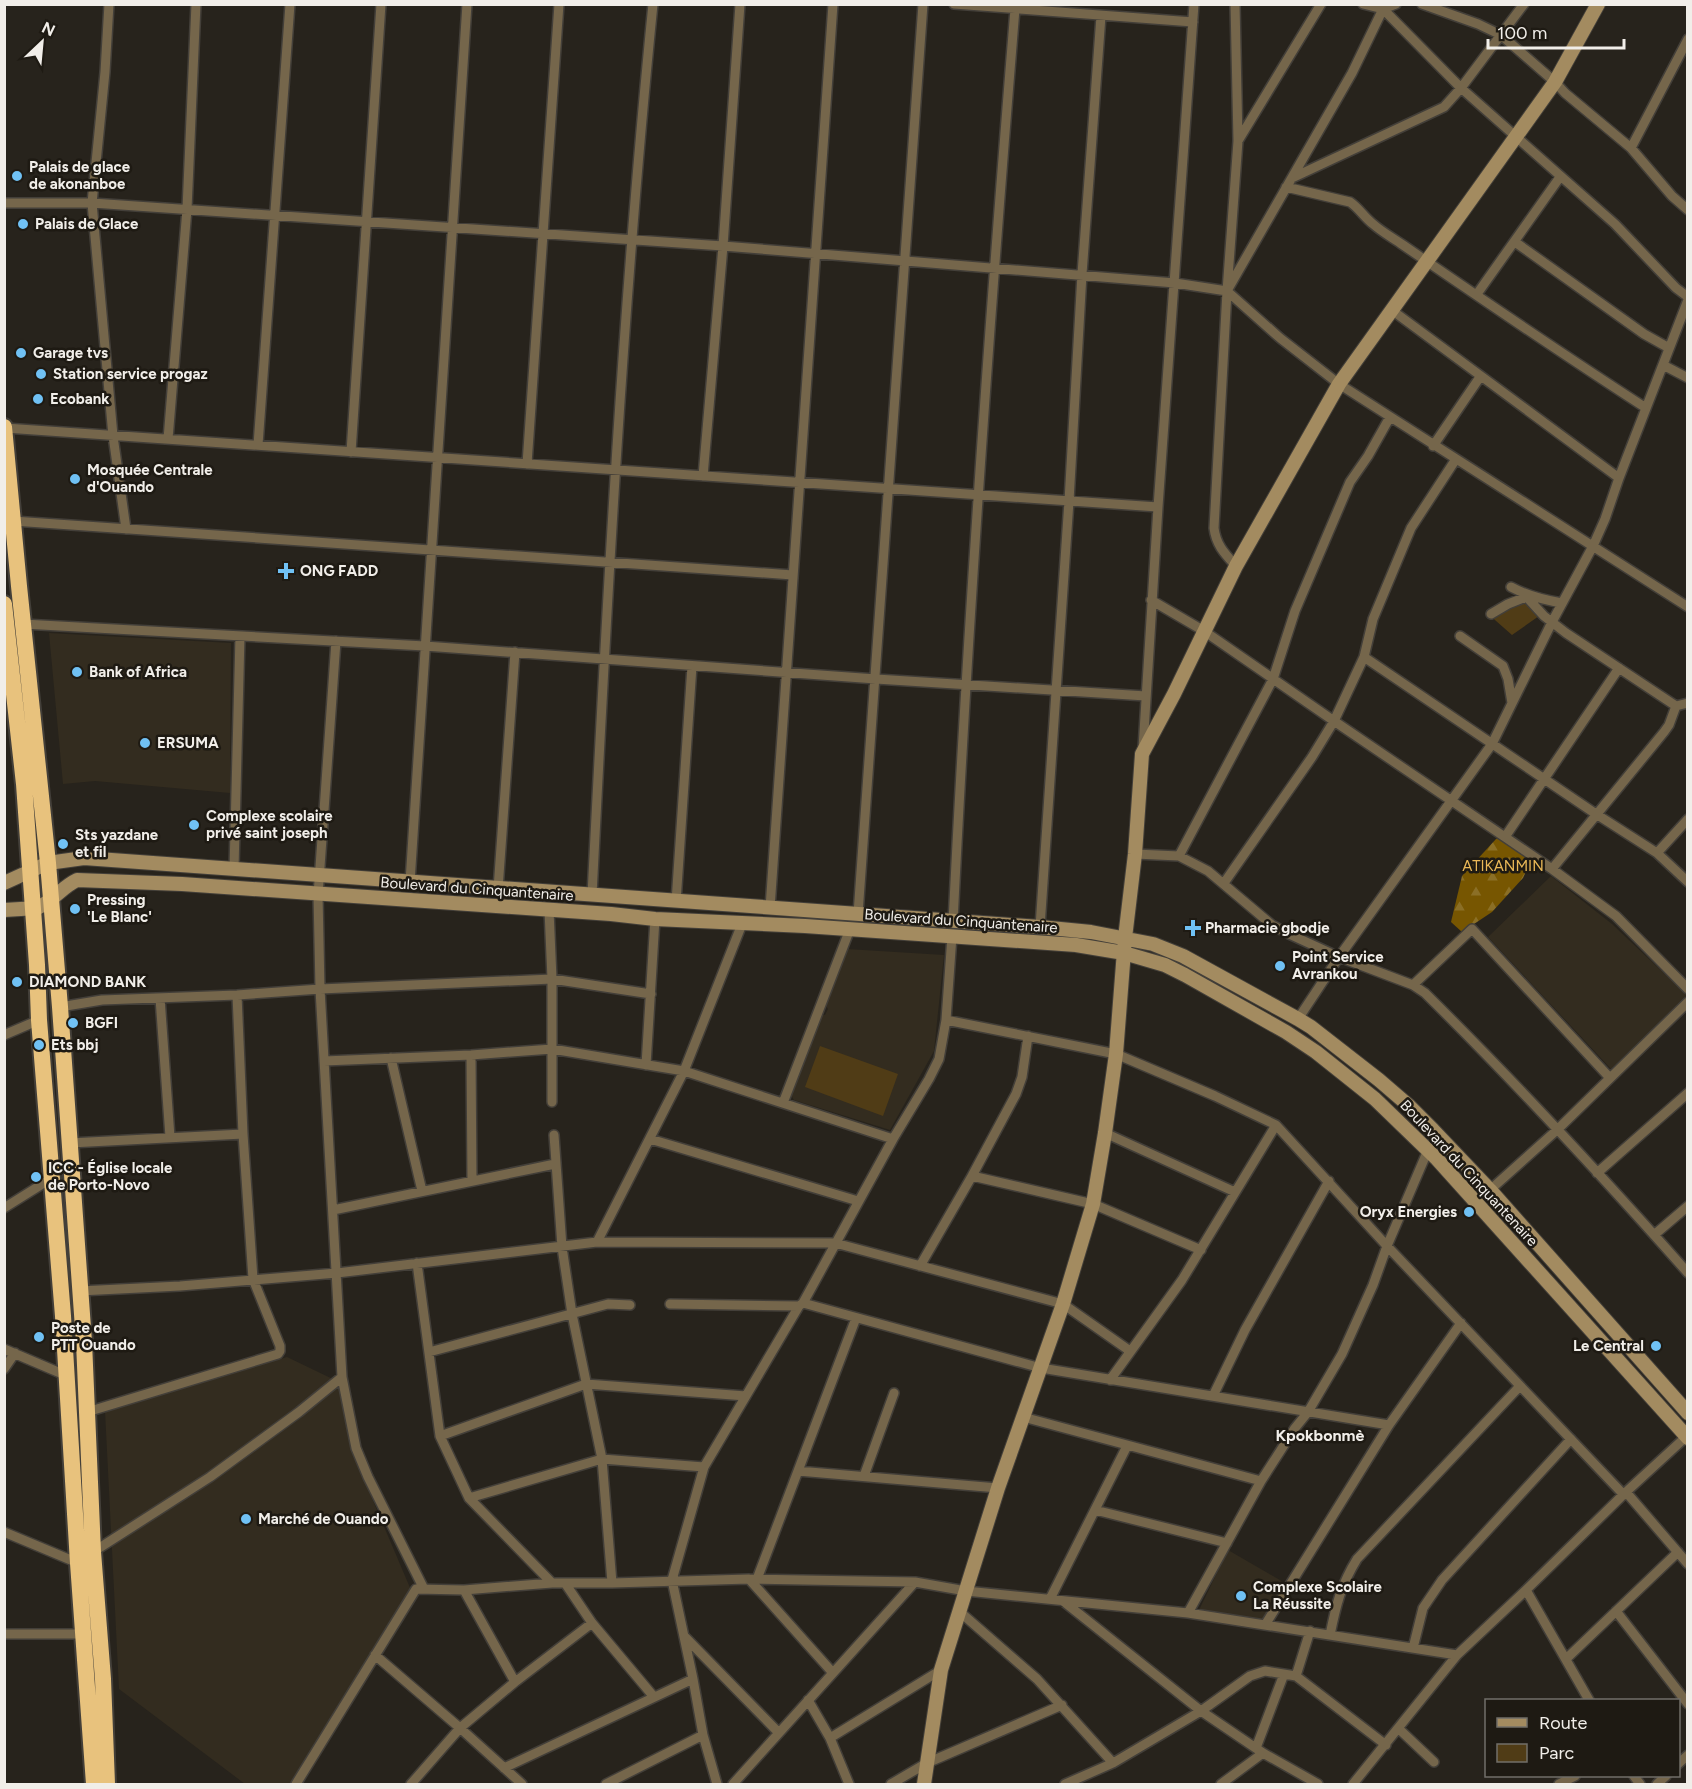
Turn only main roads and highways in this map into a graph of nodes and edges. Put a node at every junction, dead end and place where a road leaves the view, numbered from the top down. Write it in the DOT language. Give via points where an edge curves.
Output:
graph roads {
  1 [pos="1598,4"];
  2 [pos="5,427"];
  3 [pos="4,604"];
  4 [pos="48,863"];
  5 [pos="29,872"];
  6 [pos="4,883"];
  7 [pos="51,900"];
  8 [pos="33,908"];
  9 [pos="4,910"];
  10 [pos="1125,938"];
  11 [pos="1124,953"];
  12 [pos="1688,1413"];
  13 [pos="1686,1432"];
  14 [pos="94,1785"];
  15 [pos="107,1785"];
  16 [pos="924,1785"];
  1 -- 10 [label="main road" via="1555,82 1340,384 1236,566 1142,754"];
  2 -- 4 [label="highway"];
  3 -- 5 [label="highway" via="24,784"];
  4 -- 5 [label="main road, Boulevard du Cinquantenaire"];
  4 -- 7 [label="highway"];
  4 -- 10 [label="main road, Boulevard du Cinquantenaire" via="84,858 1040,927"];
  5 -- 6 [label="main road, Boulevard du Cinquantenaire"];
  5 -- 8 [label="highway"];
  7 -- 8 [label="main road, Boulevard du Cinquantenaire"];
  7 -- 11 [label="main road, Boulevard du Cinquantenaire" via="77,880 182,884 1076,945"];
  7 -- 15 [label="highway" via="84,1342"];
  8 -- 9 [label="main road"];
  8 -- 14 [label="highway"];
  10 -- 11 [label="main road"];
  10 -- 12 [label="main road, Boulevard du Cinquantenaire" via="1183,956 1298,1019 1408,1105 1490,1190"];
  11 -- 13 [label="main road, Boulevard du Cinquantenaire" via="1165,965 1286,1032 1374,1099 1428,1150"];
  11 -- 16 [label="main road" via="1116,1054 1093,1204 1064,1304 998,1488 941,1670"];
}
